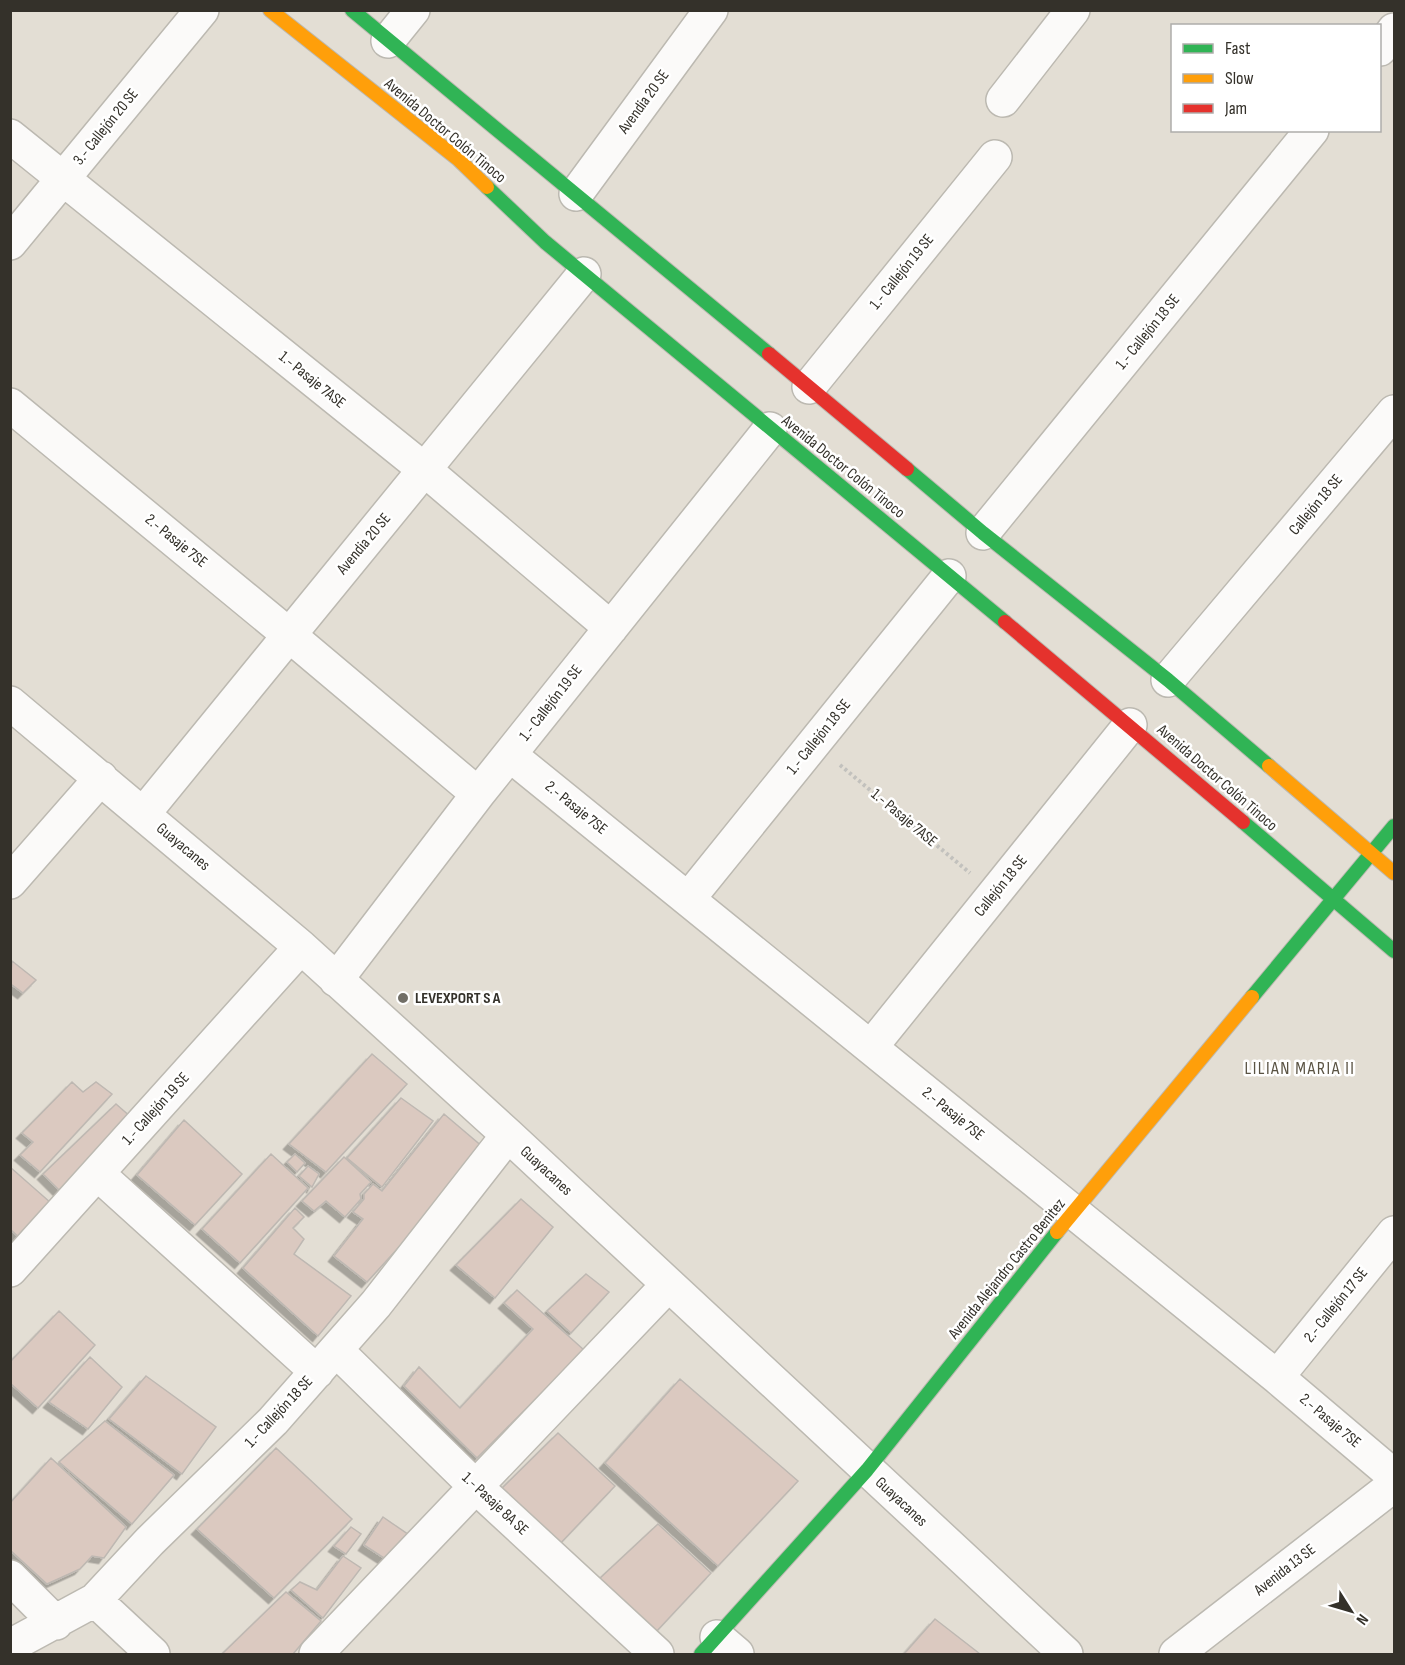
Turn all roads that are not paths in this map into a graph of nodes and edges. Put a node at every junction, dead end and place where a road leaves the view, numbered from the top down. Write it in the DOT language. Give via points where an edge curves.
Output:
graph roads {
  1 [pos="202,10"];
  2 [pos="270,10"];
  3 [pos="352,10"];
  4 [pos="413,10"];
  5 [pos="711,10"];
  6 [pos="1073,10"];
  7 [pos="1395,30"];
  8 [pos="388,41"];
  9 [pos="1381,48"];
  10 [pos="1003,100"];
  11 [pos="1310,132"];
  12 [pos="10,136"];
  13 [pos="995,157"];
  14 [pos="63,179"];
  15 [pos="576,194"];
  16 [pos="10,243"];
  17 [pos="584,274"];
  18 [pos="809,387"];
  19 [pos="10,405"];
  20 [pos="1395,412"];
  21 [pos="770,429"];
  22 [pos="425,470"];
  23 [pos="983,533"];
  24 [pos="949,576"];
  25 [pos="611,628"];
  26 [pos="289,635"];
  27 [pos="1168,680"];
  28 [pos="10,703"];
  29 [pos="1130,725"];
  30 [pos="510,755"];
  31 [pos="101,778"];
  32 [pos="478,794"];
  33 [pos="144,813"];
  34 [pos="1395,826"];
  35 [pos="1372,855"];
  36 [pos="1395,873"];
  37 [pos="10,882"];
  38 [pos="689,898"];
  39 [pos="1334,900"];
  40 [pos="301,947"];
  41 [pos="1395,951"];
  42 [pos="336,980"];
  43 [pos="871,1047"];
  44 [pos="508,1135"];
  45 [pos="98,1174"];
  46 [pos="1073,1212"];
  47 [pos="1395,1233"];
  48 [pos="10,1270"];
  49 [pos="668,1285"];
  50 [pos="327,1361"];
  51 [pos="1277,1377"];
  52 [pos="867,1470"];
  53 [pos="1395,1476"];
  54 [pos="1395,1485"];
  55 [pos="475,1486"];
  56 [pos="10,1577"];
  57 [pos="95,1600"];
  58 [pos="56,1623"];
  59 [pos="10,1646"];
  60 [pos="718,1649"];
  61 [pos="153,1654"];
  62 [pos="316,1654"];
  63 [pos="657,1654"];
  64 [pos="1066,1654"];
  65 [pos="1176,1654"];
  1 -- 14 [label="street, 3.- Callejón 20 SE"];
  2 -- 17 [label="main road, Avenida Doctor Colón Tinoco" via="458,159"];
  3 -- 8 [label="main road, Avenida Doctor Colón Tinoco"];
  4 -- 8 [label="street"];
  5 -- 15 [label="street, Avendia 20 SE"];
  6 -- 10 [label="street"];
  7 -- 9 [label="street"];
  8 -- 15 [label="main road, Avenida Doctor Colón Tinoco"];
  11 -- 23 [label="street, 1.- Callejón 18 SE"];
  12 -- 14 [label="street, 1.- Pasaje 7ASE"];
  13 -- 18 [label="street, 1.- Callejón 19 SE"];
  14 -- 16 [label="street, 3.- Callejón 20 SE"];
  14 -- 22 [label="street, 1.- Pasaje 7ASE"];
  15 -- 18 [label="main road, Avenida Doctor Colón Tinoco"];
  17 -- 21 [label="main road, Avenida Doctor Colón Tinoco"];
  17 -- 22 [label="street, Avendia 20 SE"];
  18 -- 23 [label="main road, Avenida Doctor Colón Tinoco"];
  19 -- 26 [label="street, 2.- Pasaje 7SE"];
  20 -- 27 [label="street, Callejón 18 SE"];
  21 -- 24 [label="main road, Avenida Doctor Colón Tinoco"];
  21 -- 25 [label="street, 1.- Callejón 19 SE"];
  22 -- 25 [label="street, 1.- Pasaje 7ASE"];
  22 -- 26 [label="street, Avendia 20 SE"];
  23 -- 27 [label="main road, Avenida Doctor Colón Tinoco"];
  24 -- 29 [label="main road, Avenida Doctor Colón Tinoco"];
  24 -- 38 [label="street, 1.- Callejón 18 SE"];
  25 -- 30 [label="street, 1.- Callejón 19 SE"];
  26 -- 32 [label="street, 2.- Pasaje 7SE"];
  26 -- 33 [label="street, Avendia 20 SE"];
  27 -- 35 [label="main road, Avenida Doctor Colón Tinoco"];
  28 -- 31 [label="street, Guayacanes"];
  29 -- 39 [label="main road, Avenida Doctor Colón Tinoco"];
  29 -- 43 [label="street, Callejón 18 SE"];
  30 -- 32 [label="street, 1.- Callejón 19 SE"];
  30 -- 38 [label="street, 2.- Pasaje 7SE"];
  31 -- 33 [label="street, Guayacanes"];
  31 -- 37 [label="street"];
  32 -- 42 [label="street, 1.- Callejón 19 SE"];
  33 -- 40 [label="street, Guayacanes"];
  34 -- 35 [label="main road, Avenida Alejandro Castro Benitez"];
  35 -- 36 [label="main road, Avenida Doctor Colón Tinoco"];
  35 -- 39 [label="main road, Avenida Alejandro Castro Benitez"];
  38 -- 43 [label="street, 2.- Pasaje 7SE"];
  39 -- 41 [label="main road, Avenida Doctor Colón Tinoco"];
  39 -- 46 [label="main road, Avenida Alejandro Castro Benitez"];
  40 -- 42 [label="street, Guayacanes"];
  40 -- 45 [label="street, 1.- Callejón 19 SE"];
  42 -- 44 [label="street, Guayacanes"];
  43 -- 46 [label="street, 2.- Pasaje 7SE"];
  44 -- 49 [label="street, Guayacanes"];
  44 -- 50 [label="street, 1.- Callejón 18 SE" via="376,1305"];
  45 -- 48 [label="street, 1.- Callejón 19 SE"];
  45 -- 50 [label="street, 1.- Pasaje 8A SE"];
  46 -- 51 [label="street, 2.- Pasaje 7SE"];
  46 -- 52 [label="main road, Avenida Alejandro Castro Benitez"];
  47 -- 51 [label="street, 2.- Callejón 17 SE"];
  49 -- 52 [label="street, Guayacanes"];
  49 -- 55 [label="street"];
  50 -- 55 [label="street, 1.- Pasaje 8A SE"];
  50 -- 57 [label="street, 1.- Callejón 18 SE" via="273,1421 150,1540"];
  51 -- 53 [label="street, 2.- Pasaje 7SE"];
  52 -- 60 [label="main road, Avenida Alejandro Castro Benitez"];
  52 -- 64 [label="street, Guayacanes"];
  54 -- 65 [label="street, Avenida 13 SE"];
  55 -- 62 [label="street"];
  55 -- 63 [label="street, 1.- Pasaje 8A SE"];
  56 -- 58 [label="street"];
  57 -- 58 [label="street, 1.- Callejón 18 SE"];
  57 -- 61 [label="street"];
  58 -- 59 [label="street, 1.- Callejón 18 SE"];
}
